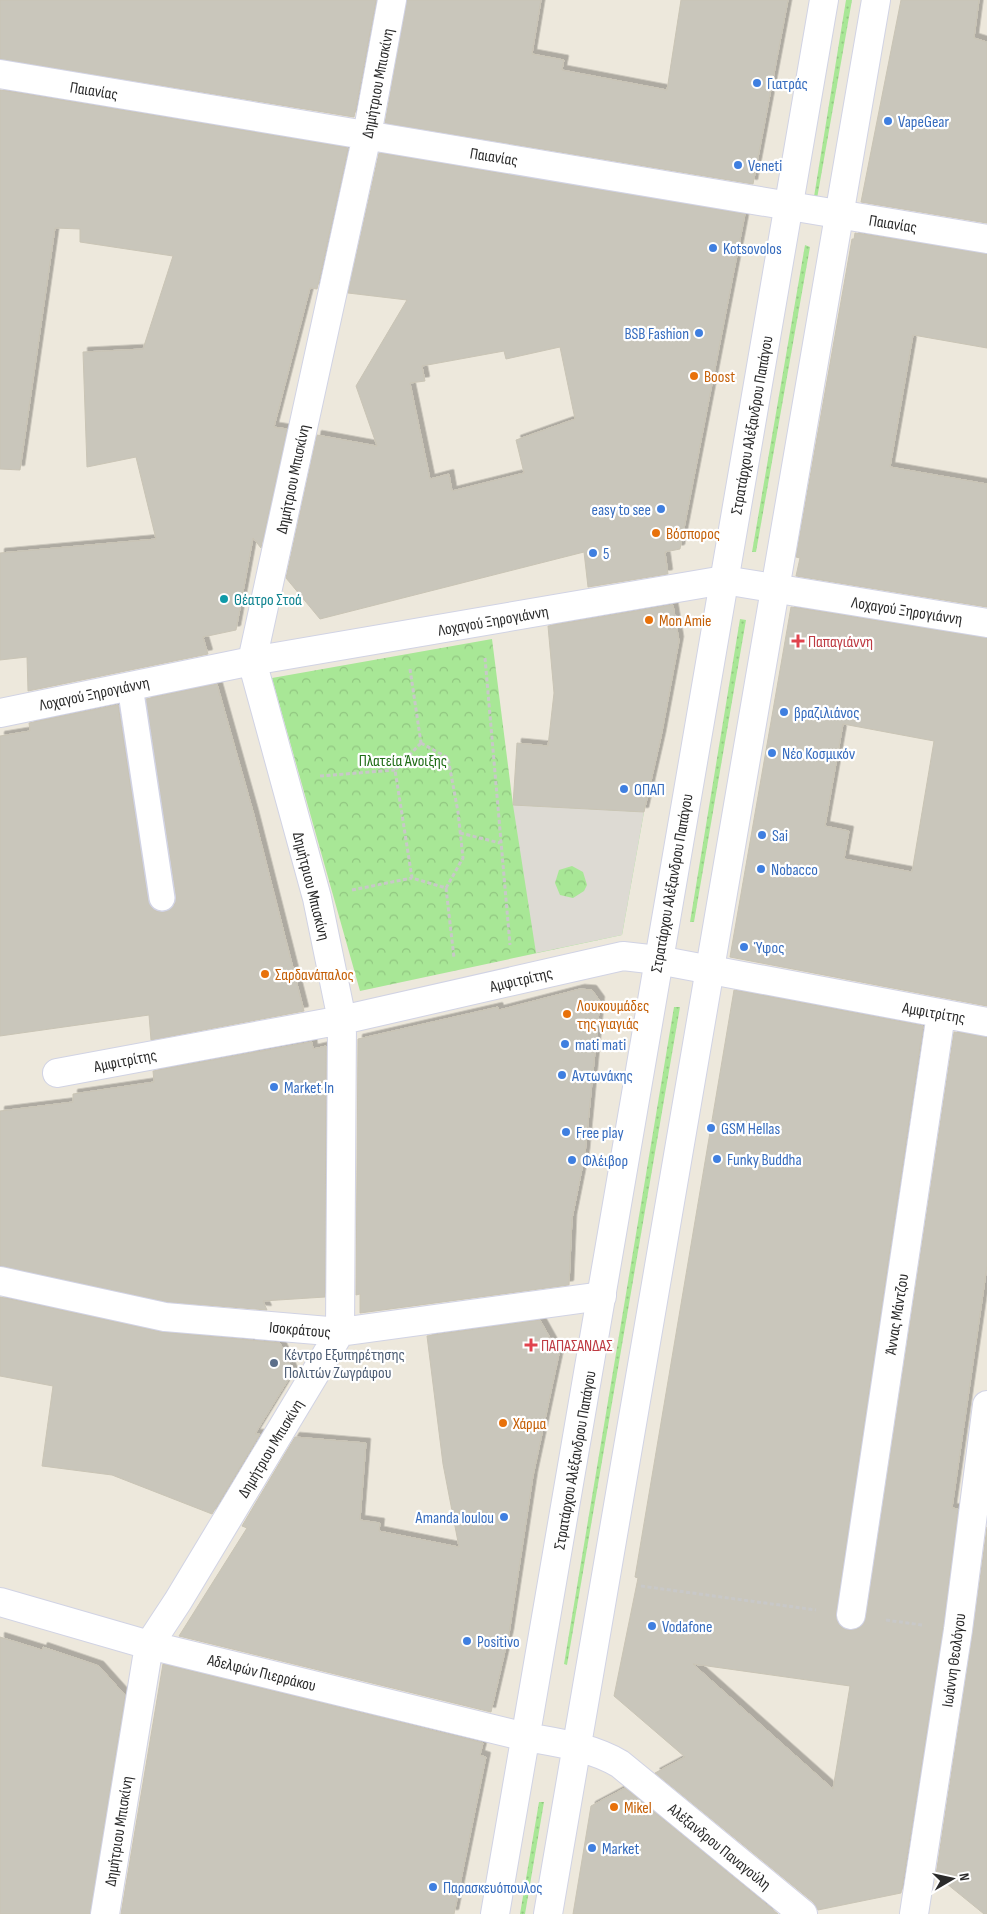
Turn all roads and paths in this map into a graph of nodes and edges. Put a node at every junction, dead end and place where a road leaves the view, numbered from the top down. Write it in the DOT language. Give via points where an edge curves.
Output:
graph roads {
  1 [pos="392,0"];
  2 [pos="824,0"];
  3 [pos="876,0"];
  4 [pos="0,74"];
  5 [pos="367,135"];
  6 [pos="788,205"];
  7 [pos="839,214"];
  8 [pos="987,238"];
  9 [pos="724,580"];
  10 [pos="774,590"];
  11 [pos="482,621"];
  12 [pos="987,623"];
  13 [pos="404,635"];
  14 [pos="252,661"];
  15 [pos="130,686"];
  16 [pos="0,712"];
  17 [pos="421,743"];
  18 [pos="395,770"];
  19 [pos="284,779"];
  20 [pos="460,833"];
  21 [pos="500,843"];
  22 [pos="412,878"];
  23 [pos="446,888"];
  24 [pos="162,898"];
  25 [pos="317,898"];
  26 [pos="658,960"];
  27 [pos="709,971"];
  28 [pos="513,981"];
  29 [pos="459,993"];
  30 [pos="942,1014"];
  31 [pos="342,1020"];
  32 [pos="987,1022"];
  33 [pos="57,1073"];
  34 [pos="0,1281"];
  35 [pos="602,1296"];
  36 [pos="340,1332"];
  37 [pos="987,1405"];
  38 [pos="605,1581"];
  39 [pos="0,1602"];
  40 [pos="851,1615"];
  41 [pos="958,1630"];
  42 [pos="149,1645"];
  43 [pos="526,1737"];
  44 [pos="577,1746"];
  45 [pos="105,1914"];
  46 [pos="495,1914"];
  47 [pos="548,1914"];
  48 [pos="803,1914"];
  49 [pos="914,1914"];
  1 -- 5 [label="street, Δημήτριου Μπισκίνη"];
  2 -- 6 [label="street, Στρατάρχου Αλέξανδρου Παπάγου"];
  3 -- 7 [label="street"];
  4 -- 5 [label="street, Παιανίας"];
  5 -- 6 [label="street, Παιανίας"];
  5 -- 14 [label="street, Δημήτριου Μπισκίνη"];
  6 -- 7 [label="street, Παιανίας"];
  6 -- 9 [label="street, Στρατάρχου Αλέξανδρου Παπάγου"];
  7 -- 8 [label="street, Παιανίας"];
  7 -- 10 [label="street"];
  9 -- 10 [label="street, Λοχαγού Ξηρογιάννη"];
  9 -- 11 [label="street, Λοχαγού Ξηρογιάννη"];
  9 -- 26 [label="street, Στρατάρχου Αλέξανδρου Παπάγου"];
  10 -- 12 [label="street, Λοχαγού Ξηρογιάννη"];
  10 -- 27 [label="street"];
  11 -- 13 [label="street, Λοχαγού Ξηρογιάννη"];
  11 -- 21 [label="path"];
  13 -- 14 [label="street, Λοχαγού Ξηρογιάννη"];
  13 -- 17 [label="path"];
  14 -- 15 [label="street, Λοχαγού Ξηρογιάννη"];
  14 -- 19 [label="street, Δημήτριου Μπισκίνη"];
  15 -- 16 [label="street, Λοχαγού Ξηρογιάννη"];
  15 -- 24 [label="lane"];
  17 -- 18 [label="path"];
  17 -- 20 [label="path" via="448,758"];
  18 -- 19 [label="path"];
  18 -- 22 [label="path"];
  19 -- 25 [label="street, Δημήτριου Μπισκίνη"];
  20 -- 21 [label="path"];
  20 -- 23 [label="path" via="463,858"];
  21 -- 28 [label="path"];
  22 -- 23 [label="path"];
  22 -- 25 [label="path"];
  23 -- 29 [label="path"];
  25 -- 31 [label="street, Δημήτριου Μπισκίνη"];
  26 -- 27 [label="street, Αμφιτρίτης"];
  26 -- 28 [label="street, Αμφιτρίτης" via="624,956"];
  26 -- 35 [label="street, Στρατάρχου Αλέξανδρου Παπάγου"];
  27 -- 30 [label="street, Αμφιτρίτης"];
  27 -- 38 [label="street"];
  28 -- 29 [label="street, Αμφιτρίτης"];
  29 -- 31 [label="street, Αμφιτρίτης"];
  30 -- 32 [label="street, Αμφιτρίτης"];
  30 -- 40 [label="street, Άννας Μάντζου"];
  31 -- 33 [label="street, Αμφιτρίτης"];
  31 -- 36 [label="street, Δημήτριου Μπισκίνη"];
  34 -- 36 [label="street, Ισοκράτους" via="165,1317"];
  35 -- 36 [label="street, Ισοκράτους"];
  35 -- 43 [label="street, Στρατάρχου Αλέξανδρου Παπάγου"];
  36 -- 42 [label="street, Δημήτριου Μπισκίνη"];
  37 -- 41 [label="street, Ιωάννη Θεολόγου"];
  38 -- 40 [label="path"];
  38 -- 44 [label="street"];
  39 -- 42 [label="street, Αδελφών Πιερράκου"];
  40 -- 41 [label="path"];
  41 -- 49 [label="street, Ιωάννη Θεολόγου"];
  42 -- 43 [label="street, Αδελφών Πιερράκου"];
  42 -- 45 [label="street, Δημήτριου Μπισκίνη"];
  43 -- 44 [label="street, Αλέξανδρου Παναγούλη"];
  43 -- 46 [label="street, Στρατάρχου Αλέξανδρου Παπάγου"];
  44 -- 47 [label="street"];
  44 -- 48 [label="street, Αλέξανδρου Παναγούλη" via="620,1764"];
}
